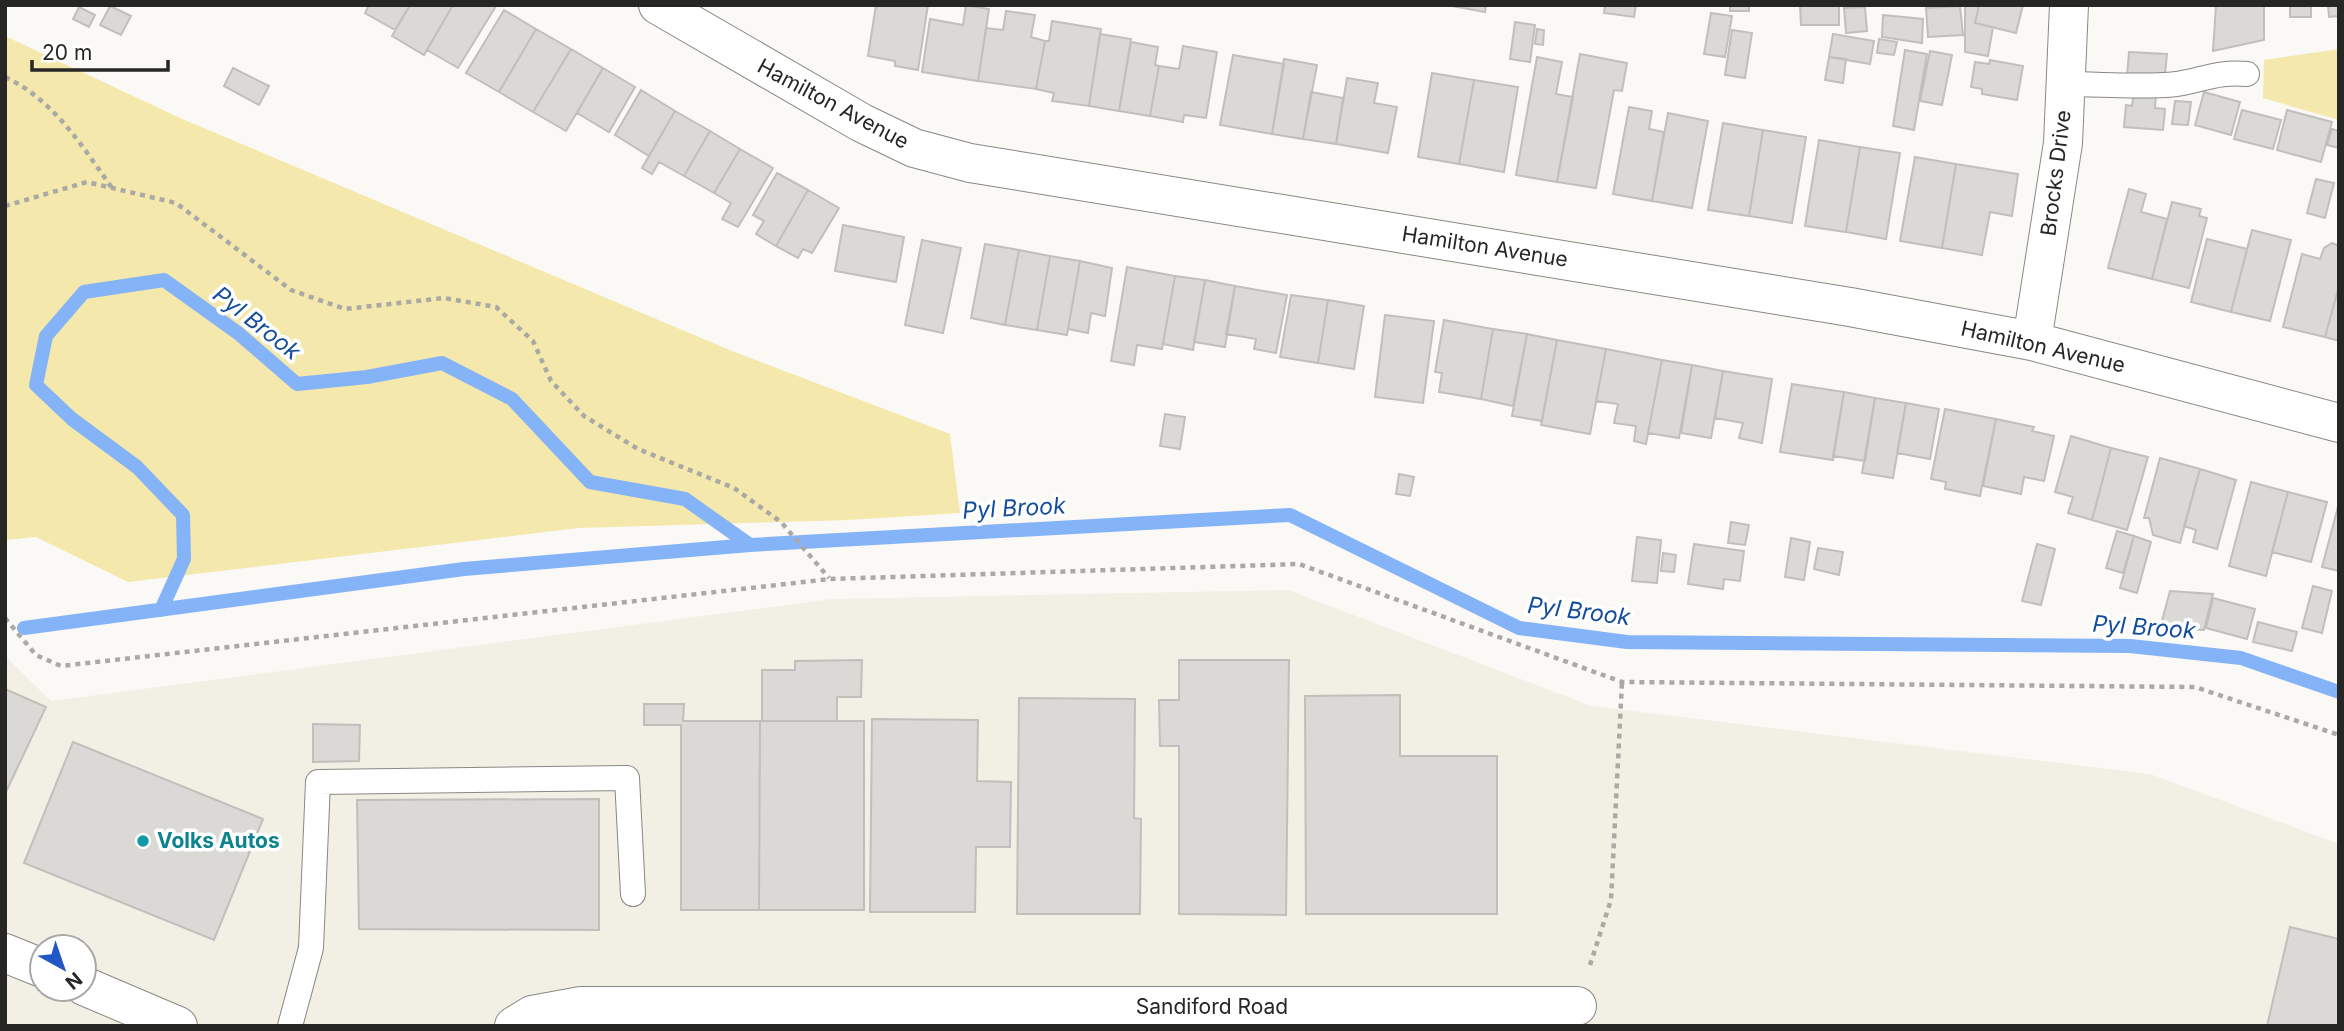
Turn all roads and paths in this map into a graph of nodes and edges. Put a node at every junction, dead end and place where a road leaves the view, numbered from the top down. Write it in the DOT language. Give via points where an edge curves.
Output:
graph roads {
  1 [pos="658,5"];
  2 [pos="2069,5"];
  3 [pos="2247,74"];
  4 [pos="5,77"];
  5 [pos="2066,84"];
  6 [pos="112,188"];
  7 [pos="5,206"];
  8 [pos="2032,341"];
  9 [pos="2339,424"];
  10 [pos="830,579"];
  11 [pos="5,618"];
  12 [pos="1622,682"];
  13 [pos="2339,735"];
  14 [pos="634,894"];
  15 [pos="5,953"];
  16 [pos="28,962"];
  17 [pos="98,992"];
  18 [pos="1577,1006"];
  19 [pos="178,1026"];
  20 [pos="290,1026"];
  21 [pos="514,1026"];
  1 -- 8 [label="street, Hamilton Avenue" via="862,123 914,148 970,163"];
  2 -- 5 [label="street, Brocks Drive"];
  3 -- 5 [label="lane" via="2223,72 2153,86"];
  4 -- 6 [label="path" via="27,87 68,126"];
  5 -- 8 [label="street, Brocks Drive" via="2063,143"];
  6 -- 7 [label="path" via="87,182"];
  6 -- 10 [label="path" via="176,203 291,290 345,309 444,298 496,307 533,341 551,381 584,416 638,449 734,488 780,522"];
  8 -- 9 [label="street, Hamilton Avenue"];
  10 -- 11 [label="path" via="61,666 36,655"];
  10 -- 12 [label="path" via="1299,564"];
  12 -- 13 [label="path" via="2195,687"];
  12 -- 18 [label="path" via="1611,900"];
  14 -- 20 [label="lane" via="627,778 318,782 311,948"];
  15 -- 16 [label="street"];
  17 -- 19 [label="street"];
  18 -- 21 [label="street, Sandiford Road" via="581,1006 532,1015"];
}
